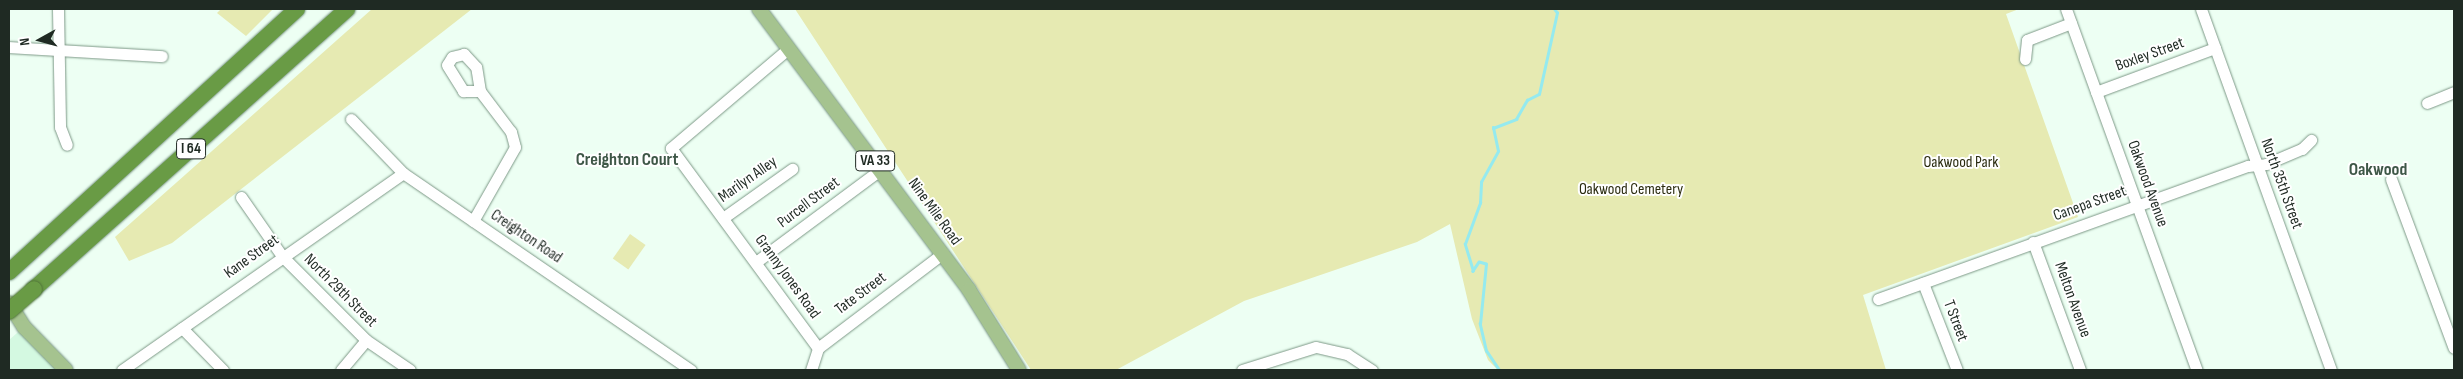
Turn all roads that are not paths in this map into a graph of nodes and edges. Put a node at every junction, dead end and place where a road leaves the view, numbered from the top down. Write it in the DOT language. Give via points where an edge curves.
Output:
graph roads {
  1 [pos="58,9"];
  2 [pos="297,9"];
  3 [pos="347,9"];
  4 [pos="759,9"];
  5 [pos="2066,9"];
  6 [pos="2201,9"];
  7 [pos="2071,23"];
  8 [pos="9,47"];
  9 [pos="789,48"];
  10 [pos="2215,48"];
  11 [pos="58,49"];
  12 [pos="162,56"];
  13 [pos="2025,59"];
  14 [pos="480,91"];
  15 [pos="2096,92"];
  16 [pos="2454,92"];
  17 [pos="2427,103"];
  18 [pos="351,119"];
  19 [pos="2311,140"];
  20 [pos="67,145"];
  21 [pos="2257,165"];
  22 [pos="792,169"];
  23 [pos="881,170"];
  24 [pos="403,172"];
  25 [pos="2391,179"];
  26 [pos="241,197"];
  27 [pos="2137,205"];
  28 [pos="473,221"];
  29 [pos="726,222"];
  30 [pos="2033,242"];
  31 [pos="943,254"];
  32 [pos="282,256"];
  33 [pos="756,262"];
  34 [pos="13,268"];
  35 [pos="1923,283"];
  36 [pos="1878,299"];
  37 [pos="9,303"];
  38 [pos="9,311"];
  39 [pos="182,328"];
  40 [pos="366,340"];
  41 [pos="818,348"];
  42 [pos="2454,348"];
  43 [pos="66,370"];
  44 [pos="122,370"];
  45 [pos="223,370"];
  46 [pos="341,370"];
  47 [pos="410,370"];
  48 [pos="691,370"];
  49 [pos="811,370"];
  50 [pos="1019,370"];
  51 [pos="1242,370"];
  52 [pos="1372,370"];
  53 [pos="1957,370"];
  54 [pos="2080,370"];
  55 [pos="2197,370"];
  56 [pos="2331,370"];
  1 -- 11 [label="street"];
  2 -- 34 [label="highway, I 64"];
  3 -- 38 [label="highway, I 64, bridge"];
  4 -- 9 [label="main road, Nine Mile Road / VA 33"];
  5 -- 7 [label="street, Oakwood Avenue"];
  6 -- 10 [label="street, North 35th Street"];
  7 -- 13 [label="street" via="2027,40"];
  7 -- 15 [label="street, Oakwood Avenue"];
  8 -- 11 [label="street"];
  9 -- 23 [label="main road, Nine Mile Road / VA 33"];
  9 -- 29 [label="street, Granny Jones Road" via="671,148"];
  10 -- 15 [label="street, Boxley Street"];
  10 -- 21 [label="street, North 35th Street"];
  11 -- 12 [label="street"];
  11 -- 20 [label="street" via="60,127"];
  14 -- 28 [label="street" via="511,132 515,147"];
  15 -- 27 [label="street, Oakwood Avenue"];
  16 -- 17 [label="street"];
  18 -- 24 [label="street, Creighton Road"];
  19 -- 21 [label="street, Canepa Street" via="2302,149"];
  21 -- 27 [label="street, Canepa Street"];
  21 -- 56 [label="street, North 35th Street"];
  22 -- 29 [label="street, Marilyn Alley"];
  23 -- 31 [label="main road, Nine Mile Road / VA 33"];
  23 -- 33 [label="street, Purcell Street"];
  24 -- 28 [label="street, Creighton Road"];
  24 -- 32 [label="street, Kane Street"];
  25 -- 42 [label="street"];
  26 -- 32 [label="street, North 29th Street"];
  27 -- 30 [label="street, Canepa Street"];
  27 -- 55 [label="street, Oakwood Avenue"];
  28 -- 48 [label="street, Creighton Road"];
  29 -- 33 [label="street, Granny Jones Road"];
  30 -- 35 [label="street, Canepa Street"];
  30 -- 54 [label="street, Melton Avenue"];
  31 -- 41 [label="street, Tate Street"];
  31 -- 50 [label="main road, Nine Mile Road / VA 33" via="988,316"];
  32 -- 39 [label="street, Kane Street"];
  32 -- 40 [label="street, North 29th Street"];
  33 -- 41 [label="street, Granny Jones Road"];
  35 -- 36 [label="street, Canepa Street"];
  35 -- 53 [label="street, T Street"];
  37 -- 43 [label="main road" via="24,327"];
  39 -- 44 [label="street, Kane Street"];
  39 -- 45 [label="street"];
  40 -- 46 [label="street"];
  40 -- 47 [label="street, North 29th Street"];
  41 -- 49 [label="street"];
  51 -- 52 [label="street" via="1316,347 1347,354"];
}
